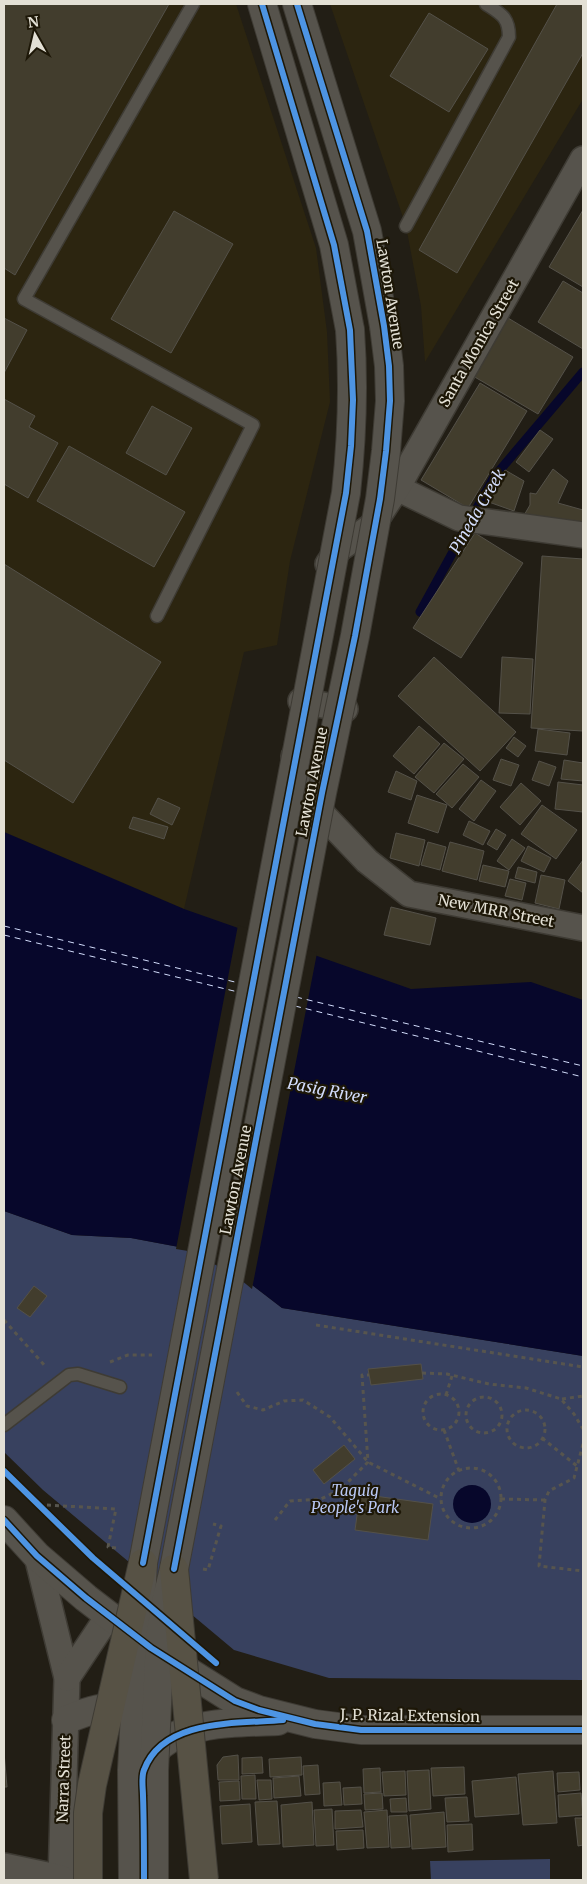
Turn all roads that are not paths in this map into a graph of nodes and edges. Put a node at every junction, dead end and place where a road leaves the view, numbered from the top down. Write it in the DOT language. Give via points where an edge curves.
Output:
graph roads {
  1 [pos="193,4"];
  2 [pos="262,4"];
  3 [pos="297,4"];
  4 [pos="486,4"];
  5 [pos="583,159"];
  6 [pos="406,226"];
  7 [pos="397,488"];
  8 [pos="372,526"];
  9 [pos="583,535"];
  10 [pos="157,616"];
  11 [pos="301,701"];
  12 [pos="345,709"];
  13 [pos="324,816"];
  14 [pos="409,894"];
  15 [pos="583,928"];
  16 [pos="120,1387"];
  17 [pos="4,1425"];
  18 [pos="4,1520"];
  19 [pos="37,1556"];
  20 [pos="143,1563"];
  21 [pos="185,1568"];
  22 [pos="109,1615"];
  23 [pos="151,1648"];
  24 [pos="67,1678"];
  25 [pos="146,1719"];
  26 [pos="66,1720"];
  27 [pos="294,1720"];
  28 [pos="583,1730"];
  29 [pos="143,1771"];
  30 [pos="6,1871"];
  31 [pos="61,1879"];
  32 [pos="88,1880"];
  33 [pos="133,1880"];
  34 [pos="144,1880"];
  35 [pos="154,1880"];
  36 [pos="204,1880"];
  1 -- 10 [label="lane" via="24,300 253,425"];
  2 -- 20 [label="main road, Lawton Avenue, bridge" via="334,245 350,330 351,446 346,493"];
  3 -- 21 [label="main road, Lawton Avenue, bridge" via="367,231 384,326 390,401 380,499 318,812"];
  4 -- 6 [label="lane" via="502,14 509,25 509,37"];
  5 -- 7 [label="street, Santa Monica Street"];
  7 -- 8 [label="street, Santa Monica Street"];
  7 -- 9 [label="street" via="459,518"];
  8 -- 11 [label="street, Santa Monica Street" via="348,541 330,560"];
  8 -- 12 [label="street" via="370,578"];
  11 -- 12 [label="street"];
  11 -- 13 [label="street, Santa Monica Street" via="293,745 294,759 303,786"];
  12 -- 13 [label="street"];
  13 -- 14 [label="street, Santa Monica Street" via="367,861"];
  14 -- 15 [label="street, New MRR Street"];
  16 -- 17 [label="lane" via="78,1374 69,1375"];
  18 -- 19 [label="main road, J. P. Rizal Extension"];
  19 -- 22 [label="main road, J. P. Rizal Extension"];
  19 -- 24 [label="street, Narra Street"];
  20 -- 32 [label="main road, bridge" via="92,1785 88,1812"];
  20 -- 33 [label="main road, Lawton Avenue, bridge" via="132,1770"];
  21 -- 35 [label="main road, Lawton Avenue, bridge" via="166,1602 160,1638 154,1771"];
  21 -- 36 [label="main road, bridge"];
  22 -- 23 [label="main road, J. P. Rizal Extension"];
  22 -- 24 [label="street"];
  23 -- 25 [label="main road"];
  23 -- 27 [label="main road, J. P. Rizal Extension" via="236,1701"];
  24 -- 26 [label="street, Narra Street"];
  25 -- 26 [label="main road" via="112,1707"];
  25 -- 29 [label="main road"];
  26 -- 31 [label="street, Narra Street"];
  27 -- 28 [label="main road, J. P. Rizal Extension" via="362,1730"];
  27 -- 29 [label="main road" via="209,1726 182,1733 160,1746"];
  29 -- 34 [label="main road"];
  30 -- 31 [label="street"];
}
